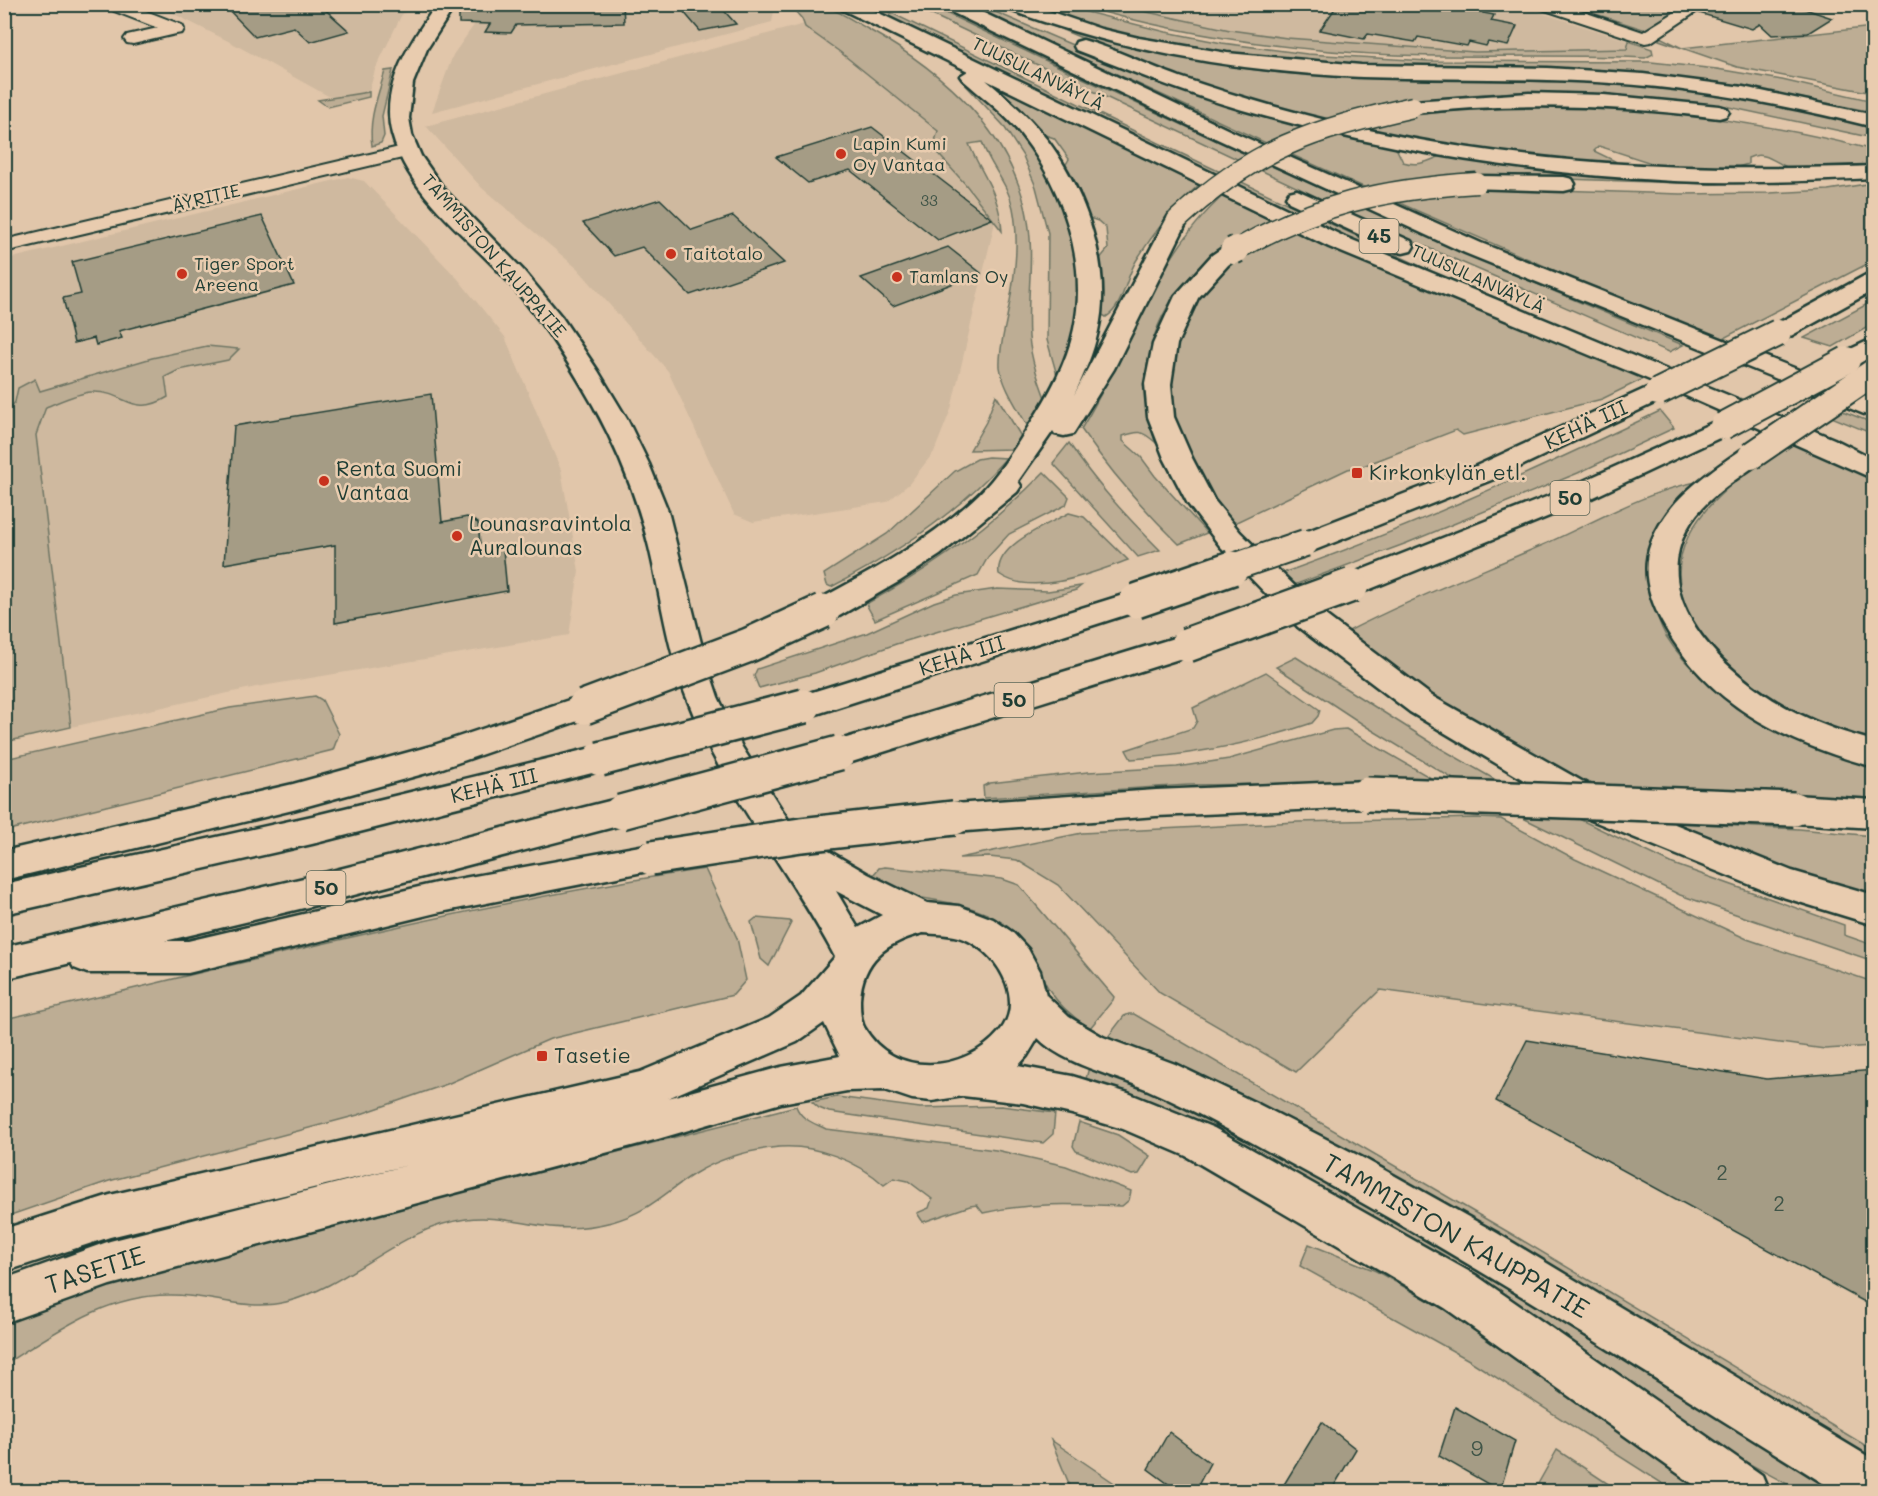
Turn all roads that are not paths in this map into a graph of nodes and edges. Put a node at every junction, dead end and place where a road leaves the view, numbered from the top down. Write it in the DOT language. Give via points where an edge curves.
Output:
graph roads {
  1 [pos="119,4"];
  2 [pos="447,4"];
  3 [pos="845,4"];
  4 [pos="949,4"];
  5 [pos="992,4"];
  6 [pos="1010,4"];
  7 [pos="1542,4"];
  8 [pos="1700,4"];
  9 [pos="902,20"];
  10 [pos="133,39"];
  11 [pos="1740,115"];
  12 [pos="1874,121"];
  13 [pos="408,151"];
  14 [pos="1874,172"];
  15 [pos="1258,179"];
  16 [pos="1279,189"];
  17 [pos="54,212"];
  18 [pos="59,233"];
  19 [pos="4,246"];
  20 [pos="1874,280"];
  21 [pos="1874,345"];
  22 [pos="1874,372"];
  23 [pos="1874,410"];
  24 [pos="1852,435"];
  25 [pos="1874,470"];
  26 [pos="990,500"];
  27 [pos="1874,754"];
  28 [pos="1874,814"];
  29 [pos="778,837"];
  30 [pos="4,866"];
  31 [pos="4,899"];
  32 [pos="1874,910"];
  33 [pos="923,918"];
  34 [pos="16,961"];
  35 [pos="850,966"];
  36 [pos="1030,1004"];
  37 [pos="885,1072"];
  38 [pos="966,1079"];
  39 [pos="4,1251"];
  40 [pos="4,1301"];
  41 [pos="1874,1486"];
  42 [pos="1745,1491"];
  1 -- 10 [label="street" via="176,29"];
  2 -- 13 [label="main road, TAMMISTON KAUPPATIE" via="411,63 401,91 401,132"];
  3 -- 9 [label="main road"];
  4 -- 23 [label="main road, TUUSULANVÄYLÄ / 45" via="1473,248"];
  5 -- 14 [label="main road" via="1095,51 1224,98 1324,125 1432,147 1614,171 1761,177"];
  6 -- 12 [label="main road" via="1085,30 1253,62 1362,71 1555,74 1662,81 1786,100"];
  7 -- 8 [label="street" via="1645,38"];
  9 -- 15 [label="main road, TUUSULANVÄYLÄ"];
  9 -- 25 [label="main road" via="1337,242 1721,400"];
  9 -- 26 [label="main road" via="1022,123 1063,185 1078,221 1090,289 1089,318 1079,356 1059,400"];
  11 -- 26 [label="main road, bridge" via="1649,102 1499,99 1413,108 1358,119 1274,147 1204,192 1177,220 1074,416 1043,455"];
  13 -- 18 [label="street, ÄYRITIE"];
  13 -- 29 [label="main road, TAMMISTON KAUPPATIE" via="447,206 546,312 607,406 631,454 658,525 701,695 727,752"];
  14 -- 32 [label="main road, bridge" via="1831,184 1778,188 1477,183 1413,188 1339,203 1271,228 1233,250 1205,274 1187,296 1165,345 1158,384 1161,417 1178,458 1202,504 1230,539 1310,619 1421,704 1593,804 1786,884"];
  16 -- 24 [label="main road, TUUSULANVÄYLÄ / 45" via="1438,263"];
  17 -- 18 [label="street"];
  18 -- 19 [label="street, ÄYRITIE"];
  20 -- 31 [label="main road, KEHÄ III, bridge" via="1778,333 1484,472 1305,543 1136,601 804,706 312,830"];
  21 -- 34 [label="main road, 50, bridge" via="1723,426 1569,498 1353,585 1187,645 839,753 621,812"];
  22 -- 27 [label="main road, bridge" via="1701,492 1678,519 1665,544 1661,572 1666,599 1678,627 1702,659 1729,684 1808,733"];
  26 -- 30 [label="main road, bridge" via="930,548 823,611 749,645 584,707 434,758 293,797"];
  28 -- 34 [label="main road, bridge" via="1367,794 1156,803 954,818 801,835 651,858 436,898 188,957"];
  29 -- 33 [label="main road, TAMMISTON KAUPPATIE" via="855,884"];
  29 -- 35 [label="main road, TAMMISTON KAUPPATIE" via="826,905"];
  33 -- 35 [label="main road" via="876,935"];
  33 -- 36 [label="main road" via="946,918 973,925 996,938 1018,964"];
  35 -- 37 [label="main road" via="840,1007 846,1031 858,1051"];
  35 -- 39 [label="main road, TASETIE" via="815,1008 783,1030 643,1090 110,1216"];
  36 -- 38 [label="main road" via="1013,1045 995,1064"];
  36 -- 41 [label="main road, TAMMISTON KAUPPATIE" via="1056,1029 1089,1049 1161,1077 1242,1116 1482,1248"];
  37 -- 38 [label="main road" via="936,1084"];
  37 -- 40 [label="main road, TASETIE" via="847,1073 780,1085 110,1263"];
  38 -- 42 [label="main road, TAMMISTON KAUPPATIE" via="1072,1095 1128,1112 1200,1142 1461,1292"];
}
